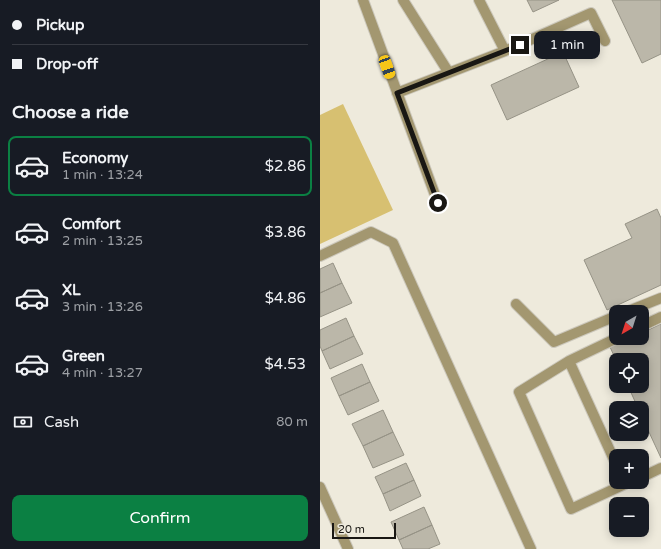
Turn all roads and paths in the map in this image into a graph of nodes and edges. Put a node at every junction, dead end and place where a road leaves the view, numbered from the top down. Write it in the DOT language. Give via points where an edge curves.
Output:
graph roads {
  1 [pos="363,0"];
  2 [pos="403,0"];
  3 [pos="480,0"];
  4 [pos="605,41"];
  5 [pos="505,51"];
  6 [pos="449,73"];
  7 [pos="397,93"];
  8 [pos="438,203"];
  9 [pos="320,256"];
  10 [pos="661,298"];
  11 [pos="516,304"];
  12 [pos="644,305"];
  13 [pos="661,317"];
  14 [pos="609,319"];
  15 [pos="649,323"];
  16 [pos="609,342"];
  17 [pos="569,361"];
  18 [pos="609,449"];
  19 [pos="661,468"];
  20 [pos="649,474"];
  21 [pos="320,487"];
  22 [pos="614,489"];
  23 [pos="348,549"];
  24 [pos="531,549"];
  1 -- 7 [label="street"];
  2 -- 6 [label="street"];
  3 -- 5 [label="street"];
  4 -- 5 [label="street" via="591,13"];
  5 -- 6 [label="street"];
  6 -- 7 [label="street"];
  7 -- 8 [label="street"];
  9 -- 24 [label="street" via="371,232 393,243"];
  10 -- 12 [label="street"];
  11 -- 14 [label="street" via="554,342"];
  13 -- 15 [label="street"];
  16 -- 17 [label="street"];
  17 -- 18 [label="street"];
  17 -- 22 [label="street" via="519,392 571,509"];
  19 -- 20 [label="street"];
  21 -- 23 [label="street"];
}
